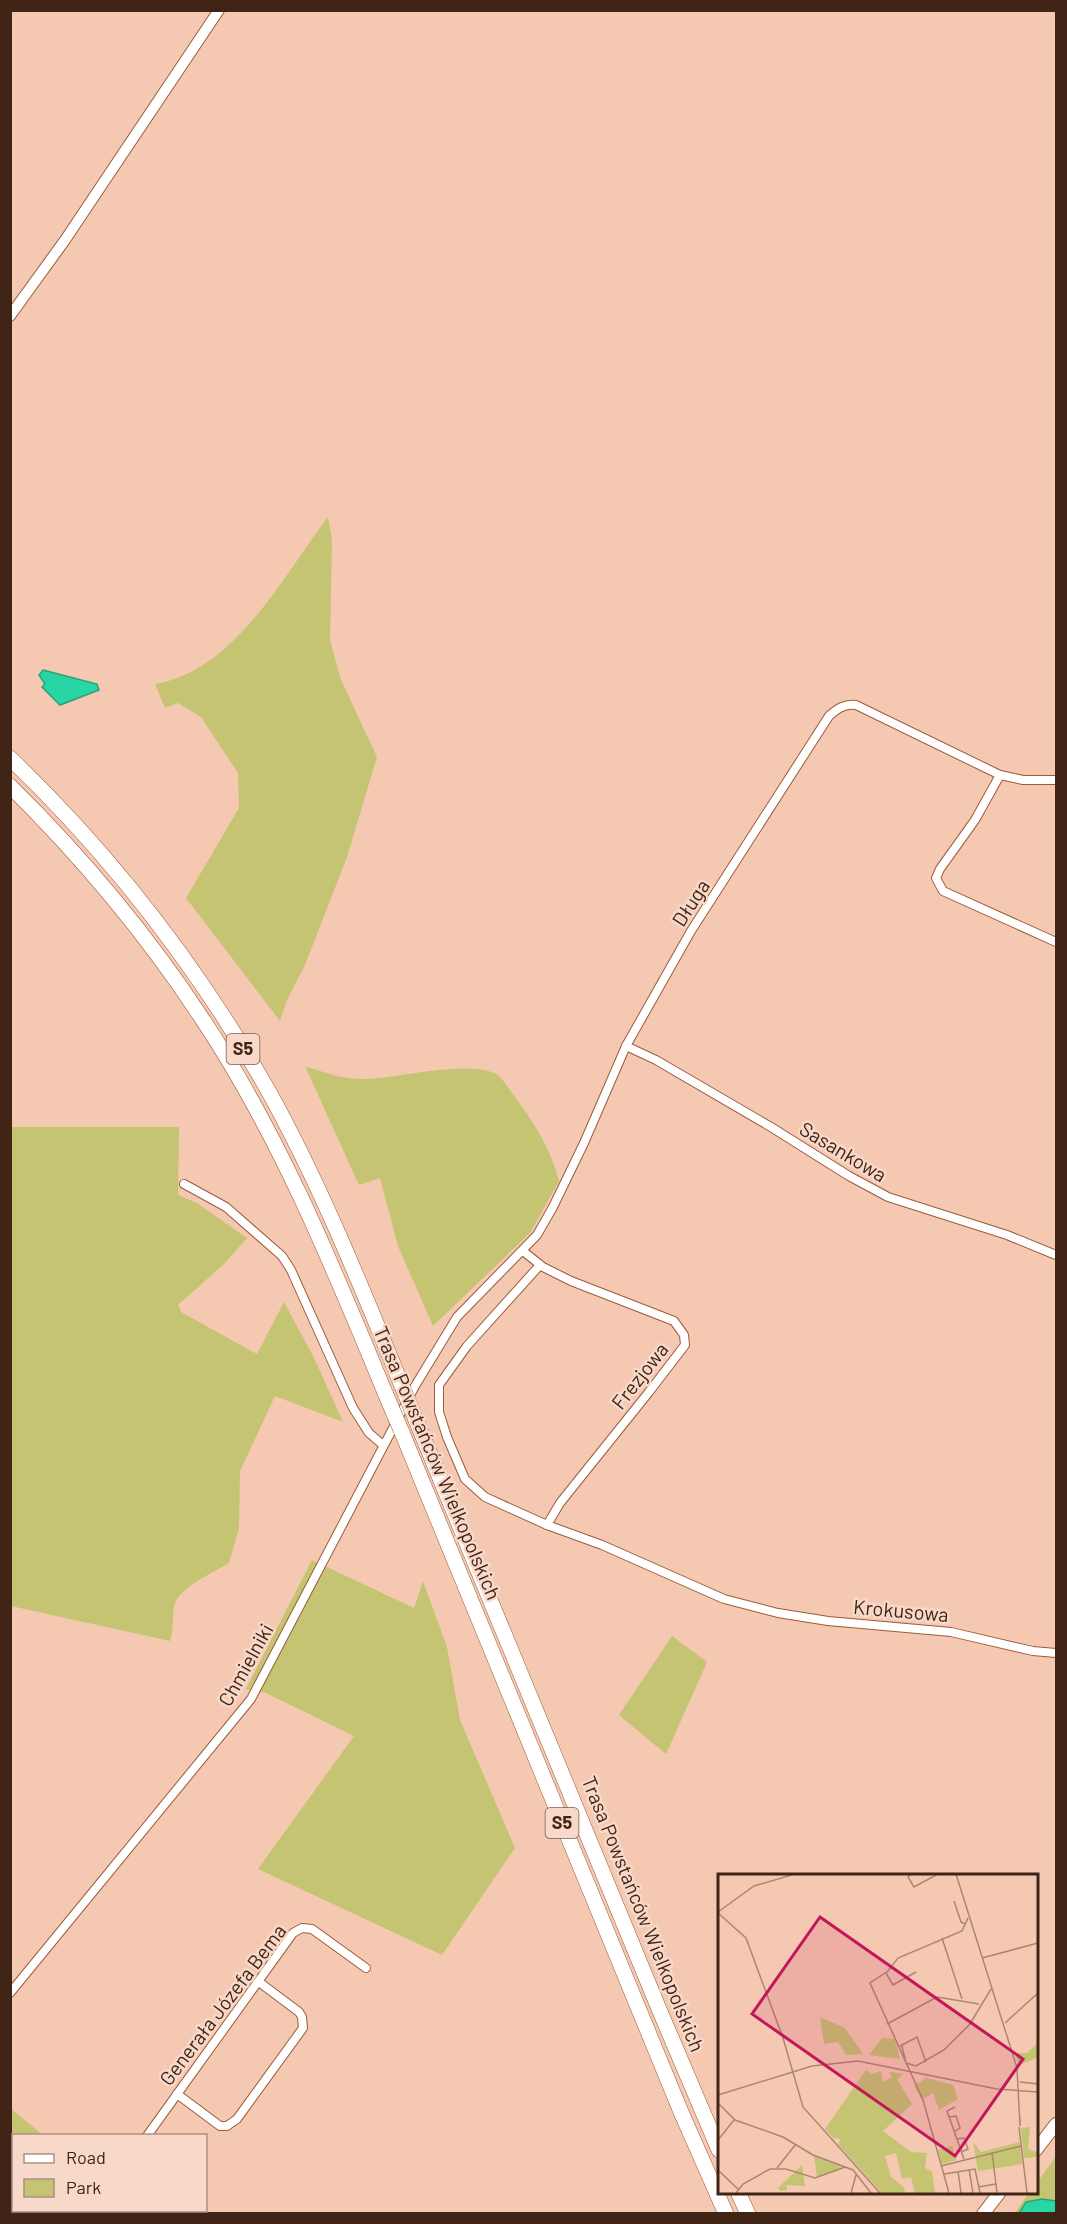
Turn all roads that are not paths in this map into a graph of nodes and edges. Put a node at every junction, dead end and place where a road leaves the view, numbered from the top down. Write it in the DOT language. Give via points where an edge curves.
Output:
graph roads {
  1 [pos="219,10"];
  2 [pos="10,316"];
  3 [pos="10,758"];
  4 [pos="1000,774"];
  5 [pos="1056,780"];
  6 [pos="10,786"];
  7 [pos="1056,942"];
  8 [pos="626,1046"];
  9 [pos="184,1184"];
  10 [pos="523,1251"];
  11 [pos="1056,1255"];
  12 [pos="540,1265"];
  13 [pos="458,1317"];
  14 [pos="383,1444"];
  15 [pos="548,1525"];
  16 [pos="1056,1653"];
  17 [pos="366,1968"];
  18 [pos="259,1982"];
  19 [pos="10,1993"];
  20 [pos="177,2094"];
  21 [pos="1056,2124"];
  22 [pos="148,2134"];
  23 [pos="718,2148"];
  24 [pos="1037,2148"];
  25 [pos="738,2194"];
  26 [pos="999,2194"];
  27 [pos="726,2214"];
  28 [pos="748,2214"];
  29 [pos="983,2214"];
  1 -- 2 [label="street"];
  3 -- 23 [label="highway, Trasa Powstańców Wielkopolskich / S5, bridge" via="73,822 148,912 225,1020 303,1158 349,1257"];
  4 -- 5 [label="street, Długa" via="1023,780"];
  4 -- 7 [label="street" via="936,878 943,891"];
  4 -- 8 [label="street, Długa" via="866,709 847,705 837,708 821,725 691,931"];
  6 -- 27 [label="highway, Trasa Powstańców Wielkopolskich / S5, bridge" via="138,930 203,1020 292,1179 401,1430"];
  8 -- 10 [label="street, Długa" via="553,1207"];
  8 -- 11 [label="street, Sasankowa" via="888,1197"];
  9 -- 14 [label="street" via="226,1207 282,1256 353,1408 369,1433"];
  10 -- 12 [label="street, Frezjowa"];
  10 -- 13 [label="street, Długa"];
  12 -- 15 [label="street, Krokusowa" via="467,1346 439,1385 439,1412 465,1479 484,1497"];
  12 -- 15 [label="street, Frezjowa" via="674,1321 684,1335 685,1345 560,1503"];
  13 -- 14 [label="street, Chmielniki"];
  14 -- 19 [label="street, Chmielniki" via="251,1699"];
  15 -- 16 [label="street, Krokusowa" via="741,1604 828,1621 951,1632 1033,1652"];
  17 -- 18 [label="street, Generała Józefa Bema" via="312,1929 302,1928 292,1935"];
  18 -- 20 [label="street, Generała Józefa Bema"];
  18 -- 20 [label="street" via="299,2012 303,2028 244,2109 233,2123 220,2126"];
  20 -- 22 [label="street, Generała Józefa Bema"];
  21 -- 24 [label="main road"];
  25 -- 28 [label="highway"];
  26 -- 29 [label="main road"];
}
